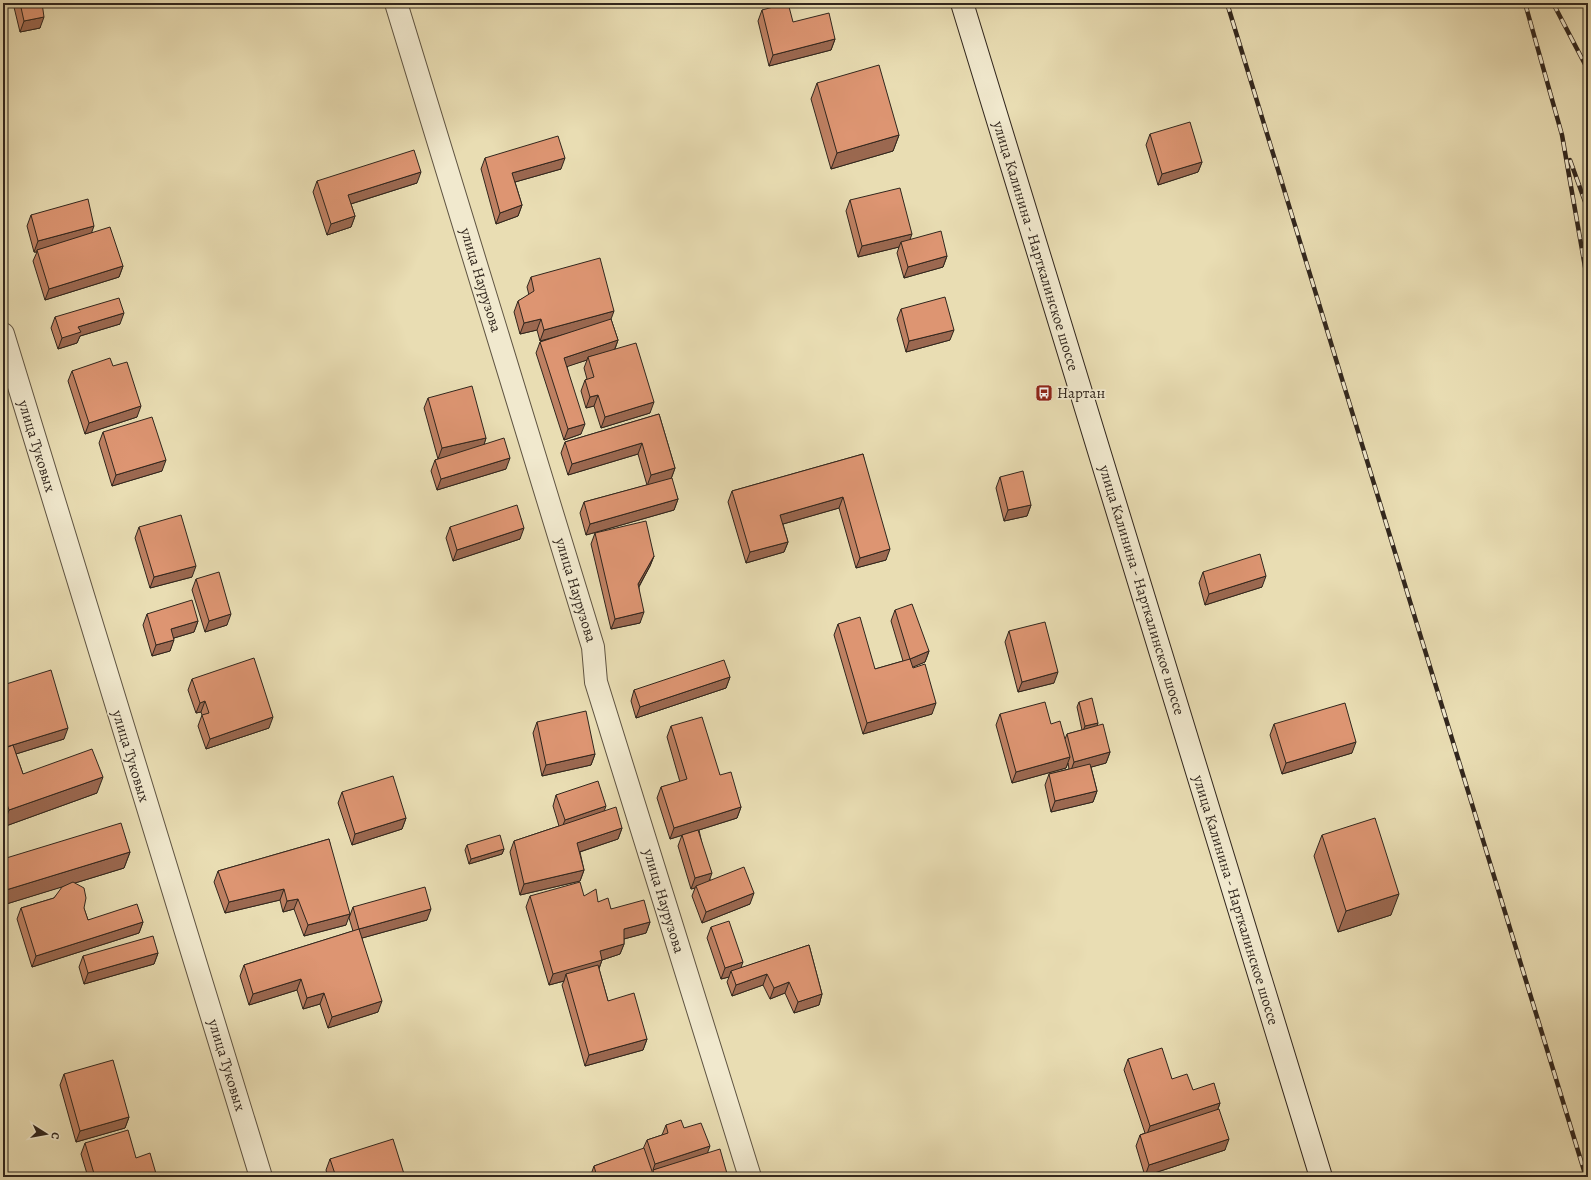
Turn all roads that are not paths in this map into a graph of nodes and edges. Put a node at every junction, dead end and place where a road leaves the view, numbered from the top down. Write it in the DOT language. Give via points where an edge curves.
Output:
graph roads {
  1 [pos="396,3"];
  2 [pos="962,3"];
  3 [pos="3,334"];
  4 [pos="261,1177"];
  5 [pos="750,1177"];
  6 [pos="1321,1177"];
  1 -- 5 [label="street, улица Наурузова" via="593,647 598,689"];
  2 -- 6 [label="street, улица Калинина - Нарткалинское шоссе"];
  3 -- 4 [label="street, улица Туковых"];
}
